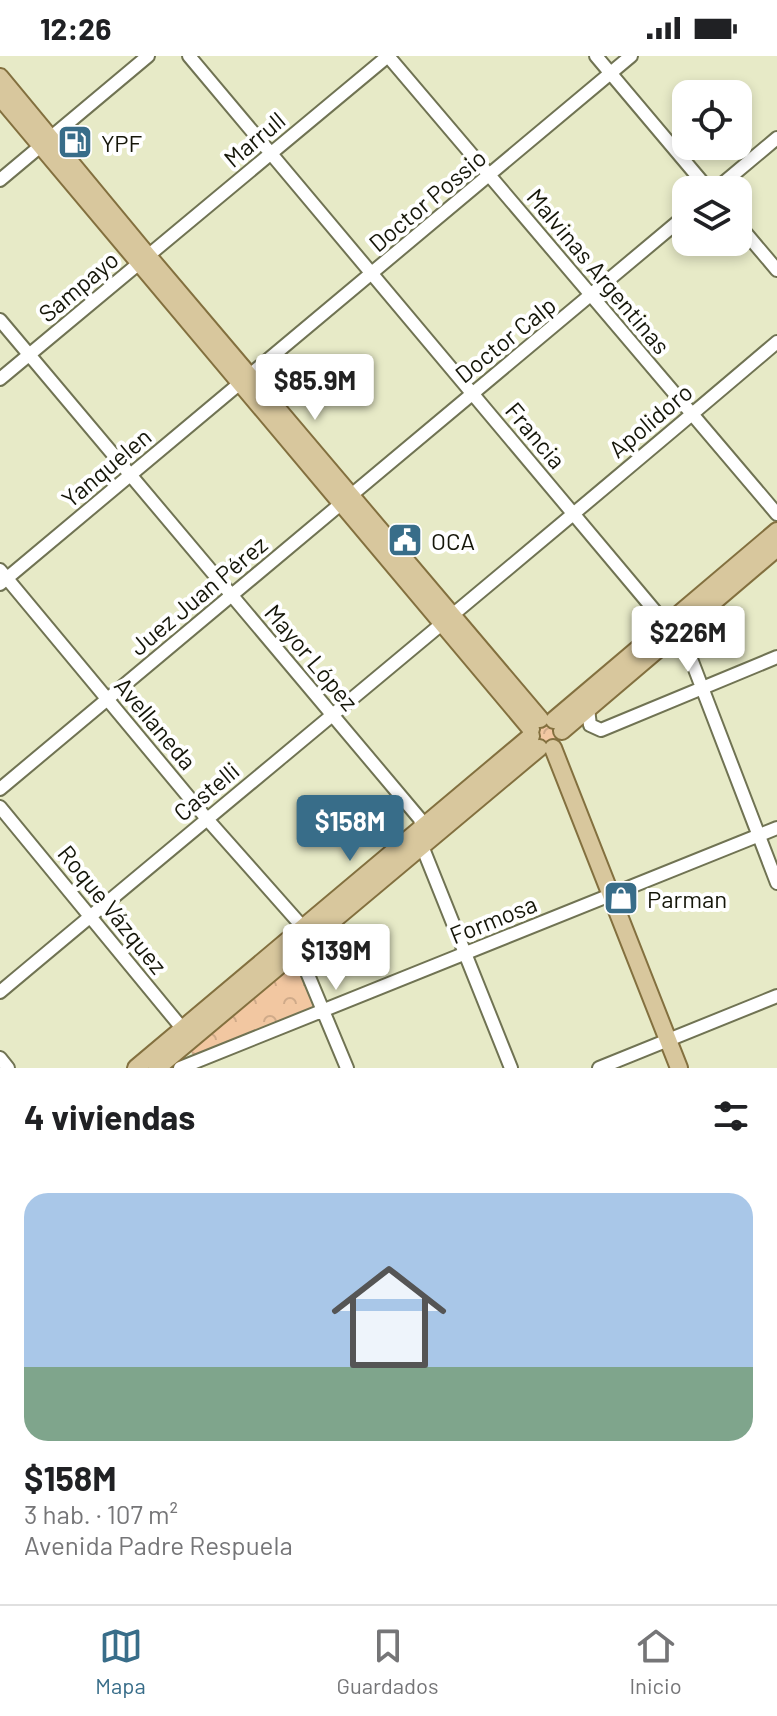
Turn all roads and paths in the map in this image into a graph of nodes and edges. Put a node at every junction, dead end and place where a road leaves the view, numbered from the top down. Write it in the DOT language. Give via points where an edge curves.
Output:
graph roads {
  1 [pos="148,56"];
  2 [pos="189,56"];
  3 [pos="388,56"];
  4 [pos="596,56"];
  5 [pos="631,56"];
  6 [pos="610,73"];
  7 [pos="0,77"];
  8 [pos="0,97"];
  9 [pos="777,138"];
  10 [pos="46,142"];
  11 [pos="270,153"];
  12 [pos="697,176"];
  13 [pos="732,176"];
  14 [pos="489,177"];
  15 [pos="0,180"];
  16 [pos="672,227"];
  17 [pos="752,241"];
  18 [pos="143,260"];
  19 [pos="777,270"];
  20 [pos="372,274"];
  21 [pos="592,295"];
  22 [pos="0,320"];
  23 [pos="777,342"];
  24 [pos="29,355"];
  25 [pos="0,379"];
  26 [pos="244,379"];
  27 [pos="473,393"];
  28 [pos="691,415"];
  29 [pos="131,475"];
  30 [pos="346,500"];
  31 [pos="573,512"];
  32 [pos="777,514"];
  33 [pos="777,531"];
  34 [pos="777,548"];
  35 [pos="2,578"];
  36 [pos="232,595"];
  37 [pos="447,621"];
  38 [pos="672,627"];
  39 [pos="777,657"];
  40 [pos="702,688"];
  41 [pos="107,699"];
  42 [pos="588,709"];
  43 [pos="332,714"];
  44 [pos="544,733"];
  45 [pos="0,789"];
  46 [pos="0,807"];
  47 [pos="207,819"];
  48 [pos="422,828"];
  49 [pos="777,828"];
  50 [pos="759,835"];
  51 [pos="422,846"];
  52 [pos="777,883"];
  53 [pos="611,895"];
  54 [pos="92,915"];
  55 [pos="308,933"];
  56 [pos="295,945"];
  57 [pos="466,953"];
  58 [pos="0,992"];
  59 [pos="777,996"];
  60 [pos="324,1010"];
  61 [pos="187,1034"];
  62 [pos="668,1040"];
  63 [pos="0,1058"];
  64 [pos="177,1060"];
  65 [pos="8,1068"];
  66 [pos="136,1068"];
  67 [pos="157,1068"];
  68 [pos="347,1068"];
  69 [pos="511,1068"];
  70 [pos="599,1068"];
  71 [pos="679,1068"];
  1 -- 10 [label="street"];
  2 -- 11 [label="street, Francia"];
  3 -- 11 [label="street, Marrull"];
  3 -- 14 [label="street, Malvinas Argentinas"];
  4 -- 6 [label="street"];
  5 -- 6 [label="street, Doctor Possio"];
  6 -- 12 [label="street"];
  6 -- 14 [label="street, Doctor Possio"];
  7 -- 10 [label="main road"];
  8 -- 10 [label="main road"];
  9 -- 13 [label="street"];
  10 -- 15 [label="street"];
  10 -- 18 [label="main road"];
  11 -- 18 [label="street, Marrull"];
  11 -- 20 [label="street, Francia"];
  14 -- 20 [label="street, Doctor Possio"];
  14 -- 21 [label="street, Malvinas Argentinas"];
  16 -- 21 [label="street, Doctor Calp"];
  17 -- 19 [label="street"];
  18 -- 24 [label="street, Sampayo"];
  18 -- 26 [label="main road"];
  20 -- 26 [label="street, Doctor Possio"];
  20 -- 27 [label="street, Francia"];
  21 -- 27 [label="street, Doctor Calp"];
  21 -- 28 [label="street, Malvinas Argentinas"];
  22 -- 24 [label="street, Mayor López"];
  23 -- 28 [label="street, Apolidoro"];
  24 -- 25 [label="street, Sampayo"];
  24 -- 29 [label="street, Mayor López"];
  26 -- 29 [label="street, Yanquelen"];
  26 -- 30 [label="main road"];
  27 -- 30 [label="street, Doctor Calp"];
  27 -- 31 [label="street, Francia"];
  28 -- 31 [label="street, Apolidoro"];
  28 -- 32 [label="street, Malvinas Argentinas"];
  29 -- 35 [label="street, Yanquelen"];
  29 -- 36 [label="street, Mayor López"];
  30 -- 36 [label="street, Juez Juan Pérez"];
  30 -- 37 [label="main road"];
  31 -- 37 [label="street, Apolidoro"];
  31 -- 38 [label="street, Francia"];
  33 -- 38 [label="main road"];
  34 -- 38 [label="main road"];
  35 -- 41 [label="street, Avellaneda"];
  36 -- 41 [label="street, Juez Juan Pérez"];
  36 -- 43 [label="street, Mayor López"];
  37 -- 43 [label="street, Castelli"];
  37 -- 44 [label="main road"];
  38 -- 40 [label="street, Francia" via="683,638"];
  38 -- 42 [label="main road"];
  38 -- 44 [label="main road"];
  39 -- 40 [label="street"];
  40 -- 42 [label="street" via="601,730 590,725"];
  40 -- 50 [label="street, Francia"];
  41 -- 45 [label="street, Juez Juan Pérez"];
  41 -- 47 [label="street, Avellaneda"];
  42 -- 44 [label="main road"];
  43 -- 47 [label="street, Castelli"];
  43 -- 48 [label="street, Mayor López" via="420,819"];
  44 -- 48 [label="main road"];
  44 -- 51 [label="main road"];
  44 -- 53 [label="main road"];
  46 -- 54 [label="street, Roque Vázquez"];
  47 -- 54 [label="street, Castelli"];
  47 -- 55 [label="street, Avellaneda"];
  48 -- 51 [label="street"];
  48 -- 55 [label="main road"];
  49 -- 50 [label="street, Formosa"];
  50 -- 52 [label="street, Francia"];
  50 -- 53 [label="street, Formosa"];
  51 -- 55 [label="main road"];
  51 -- 57 [label="street"];
  53 -- 57 [label="street, Formosa"];
  53 -- 62 [label="main road"];
  54 -- 58 [label="street, Castelli"];
  54 -- 61 [label="street, Roque Vázquez"];
  55 -- 56 [label="main road"];
  56 -- 60 [label="street"];
  56 -- 61 [label="main road"];
  57 -- 60 [label="street, Formosa"];
  57 -- 69 [label="street"];
  59 -- 62 [label="street"];
  60 -- 64 [label="street, Formosa"];
  60 -- 68 [label="street"];
  61 -- 64 [label="main road"];
  62 -- 70 [label="street"];
  62 -- 71 [label="main road"];
  63 -- 65 [label="street"];
  64 -- 66 [label="main road"];
  64 -- 67 [label="main road"];
}
